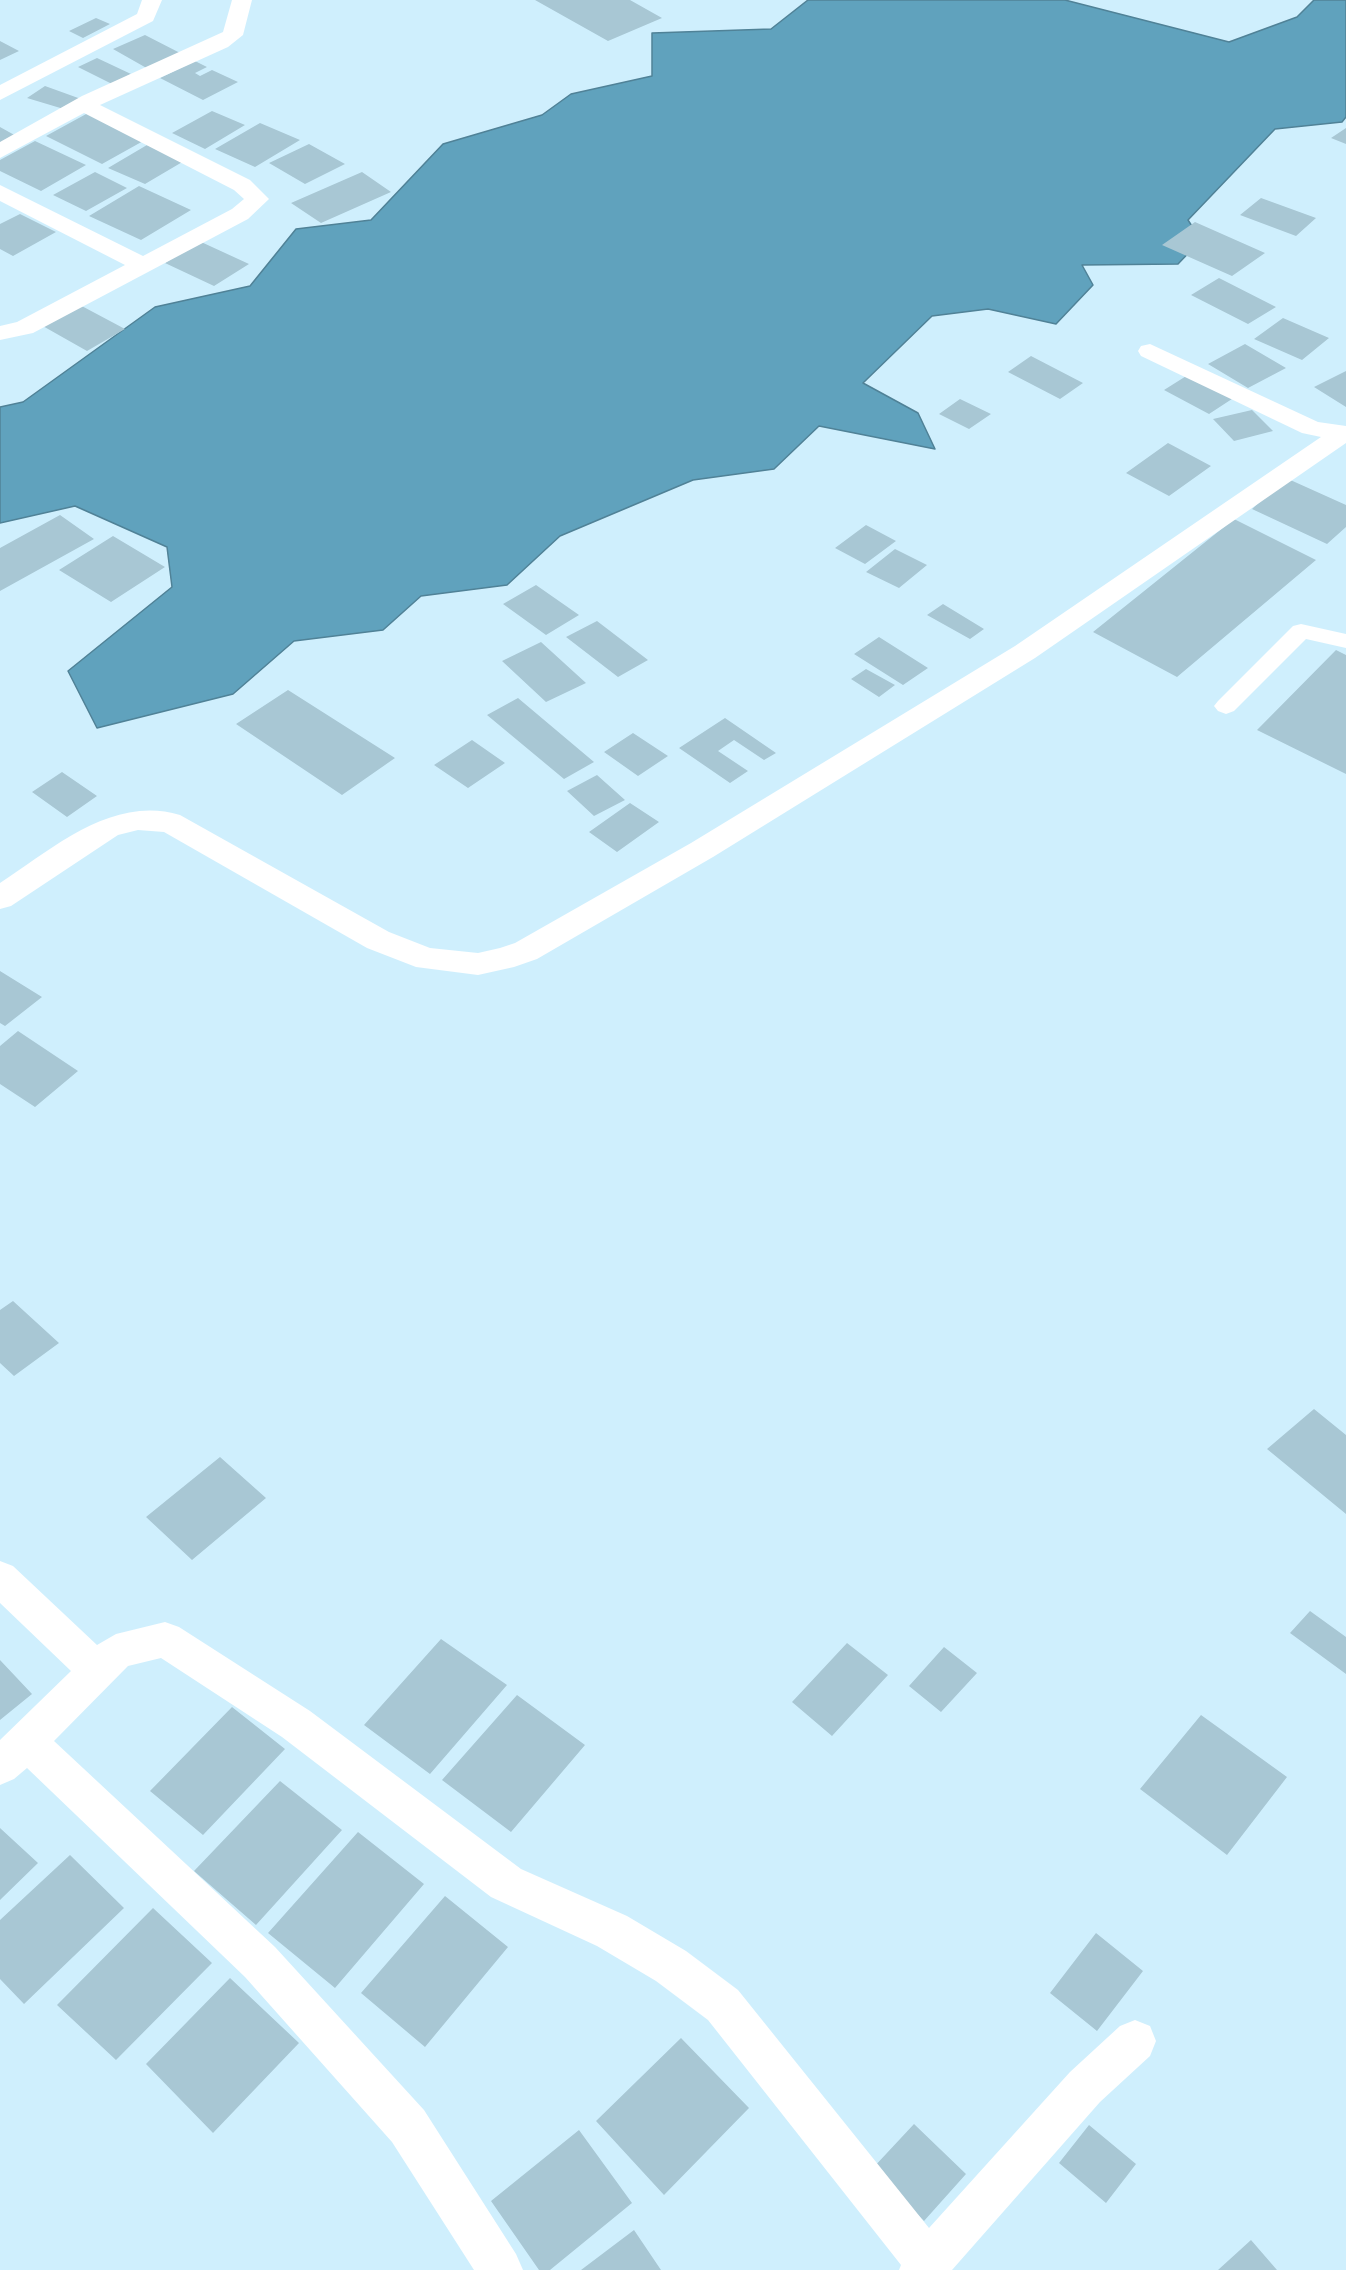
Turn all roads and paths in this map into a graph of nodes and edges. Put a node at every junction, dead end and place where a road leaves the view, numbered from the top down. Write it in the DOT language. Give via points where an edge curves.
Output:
graph roads {
  1 [pos="152,0"];
  2 [pos="242,0"];
  3 [pos="0,94"];
  4 [pos="84,105"];
  5 [pos="0,151"];
  6 [pos="0,192"];
  7 [pos="143,265"];
  8 [pos="0,333"];
  9 [pos="1150,351"];
  10 [pos="1344,434"];
  11 [pos="1346,641"];
  12 [pos="1226,706"];
  13 [pos="0,898"];
  14 [pos="0,1578"];
  15 [pos="97,1670"];
  16 [pos="14,1754"];
  17 [pos="1135,2040"];
  18 [pos="925,2267"];
  19 [pos="500,2270"];
  1 -- 3 [label="street" via="146,16"];
  2 -- 4 [label="street" via="233,35"];
  4 -- 5 [label="street"];
  4 -- 7 [label="street" via="242,185 258,199 240,214"];
  6 -- 7 [label="street"];
  7 -- 8 [label="street" via="24,328"];
  9 -- 10 [label="street" via="1311,428"];
  10 -- 13 [label="street" via="1025,652 702,850 526,951 478,964 427,959 378,940 170,822 138,820 109,827"];
  11 -- 12 [label="lane" via="1301,631"];
  14 -- 15 [label="street"];
  15 -- 16 [label="street"];
  15 -- 18 [label="street" via="116,1652 165,1639 296,1724 506,1883 612,1931 672,1966 723,2005"];
  16 -- 19 [label="street" via="260,1962 408,2126"];
  17 -- 18 [label="street" via="1085,2088"];
}
